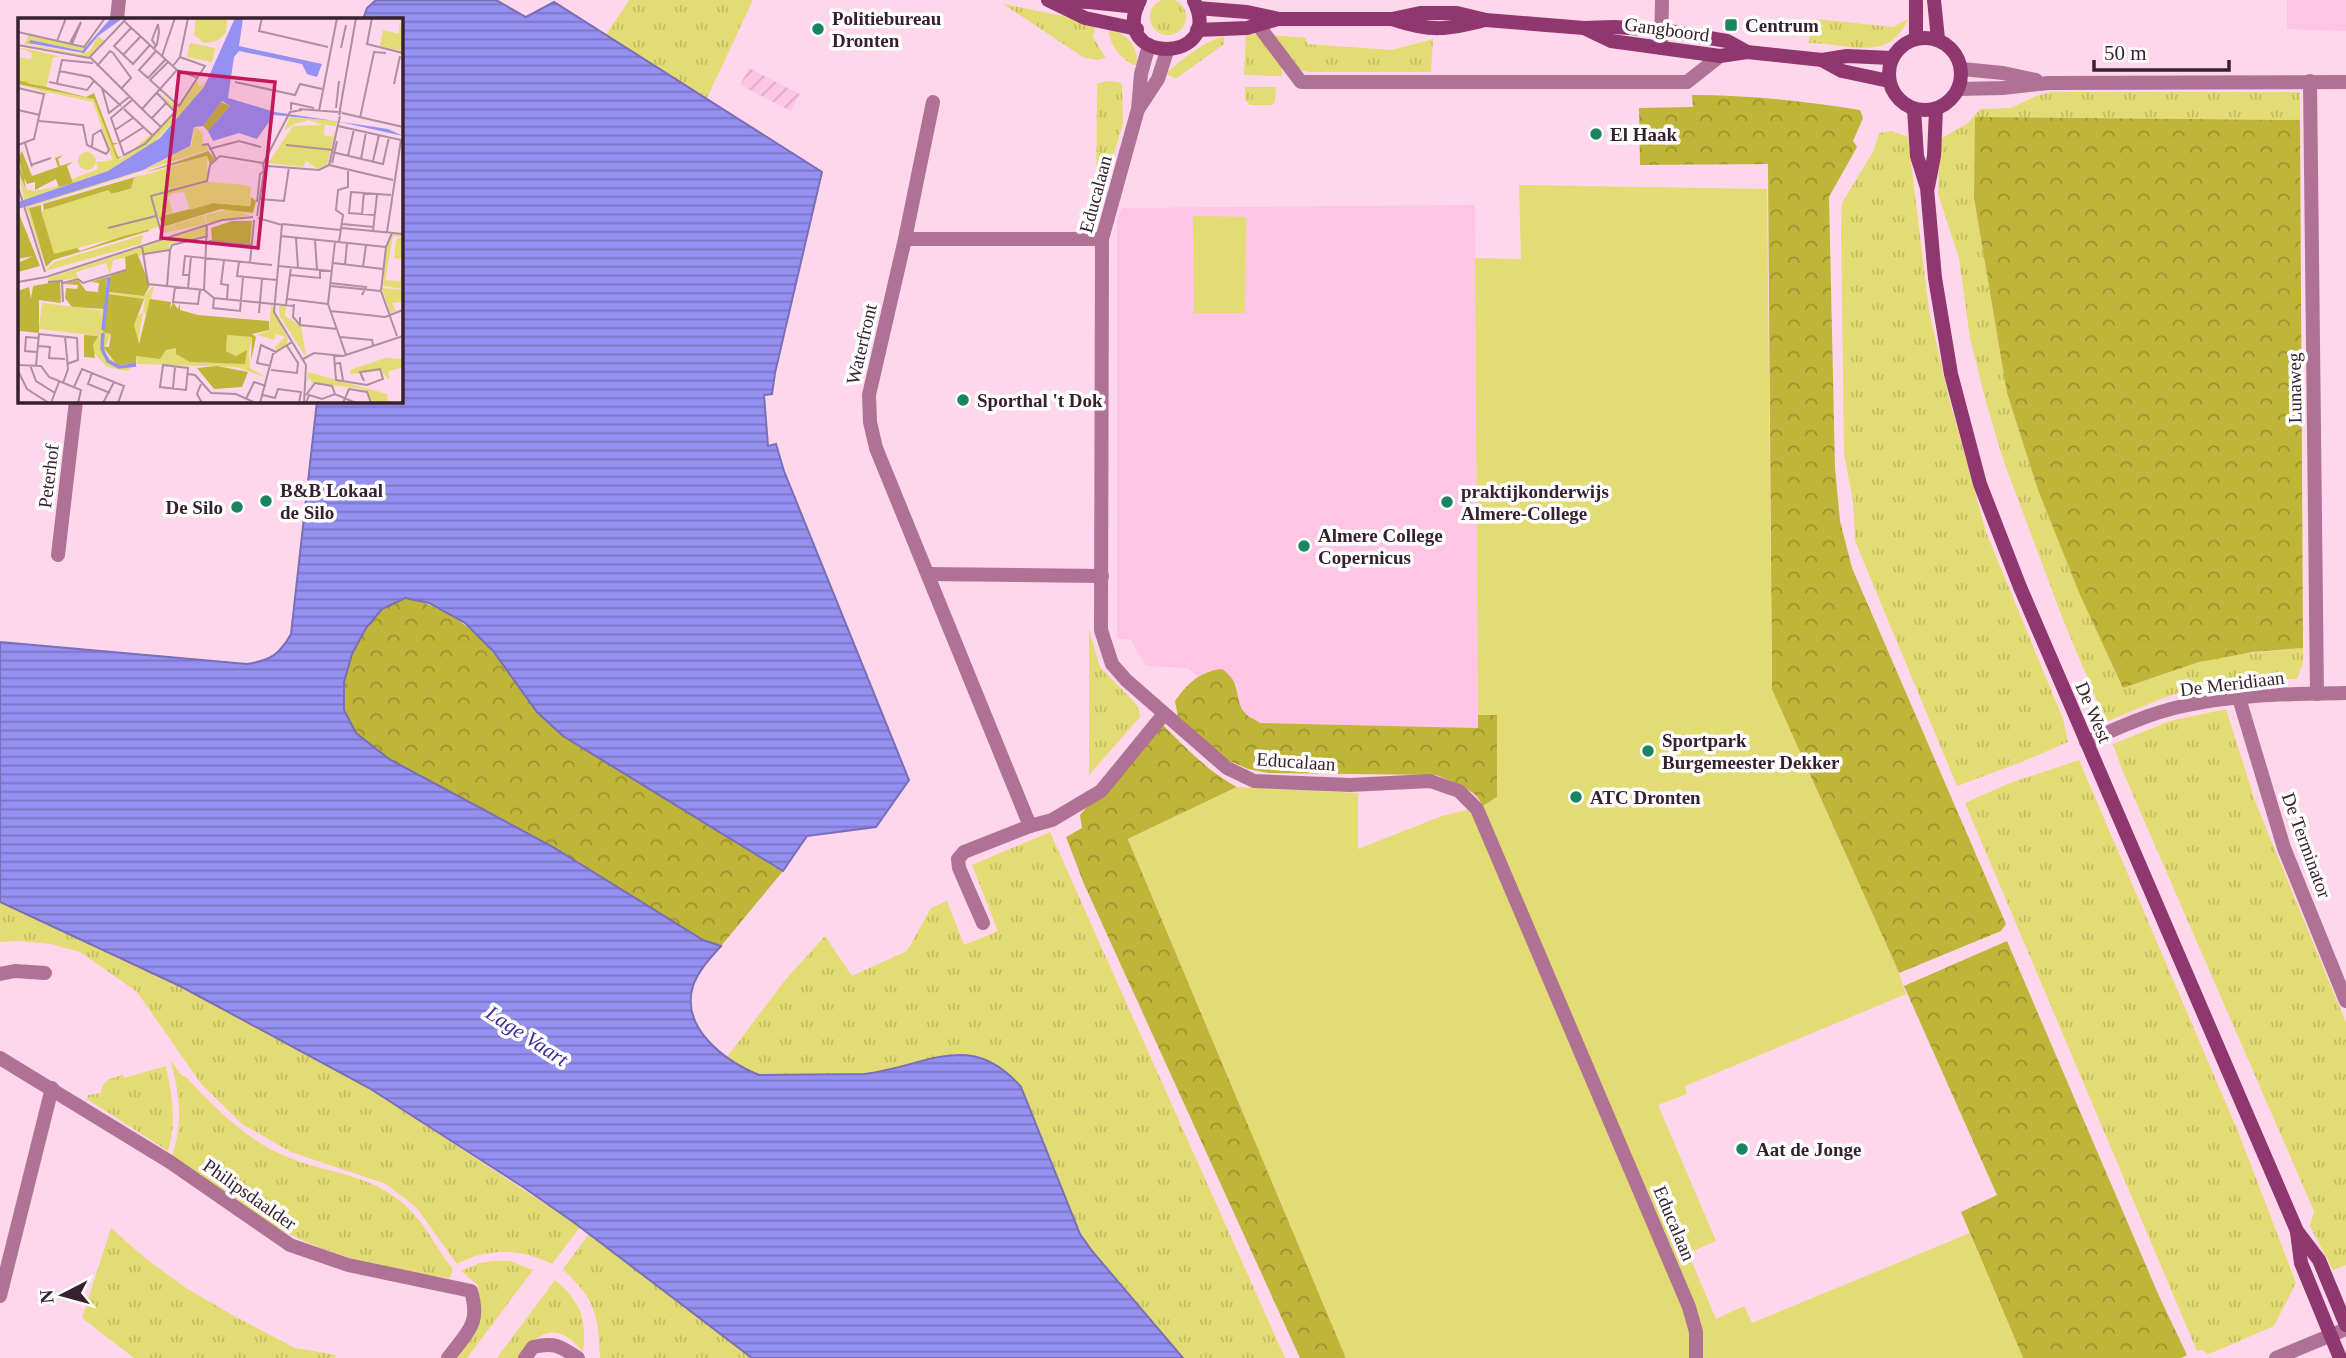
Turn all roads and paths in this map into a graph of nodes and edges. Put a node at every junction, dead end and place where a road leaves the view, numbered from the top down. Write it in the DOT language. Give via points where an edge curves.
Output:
graph roads {
  1 [pos="119,0"];
  2 [pos="1662,0"];
  3 [pos="1916,0"];
  4 [pos="1934,0"];
  5 [pos="1051,1"];
  6 [pos="1139,3"];
  7 [pos="1195,4"];
  8 [pos="117,18"];
  9 [pos="1279,19"];
  10 [pos="1258,25"];
  11 [pos="1584,28"];
  12 [pos="1136,29"];
  13 [pos="1197,30"];
  14 [pos="1662,30"];
  15 [pos="1916,38"];
  16 [pos="1938,40"];
  17 [pos="1149,45"];
  18 [pos="1661,48"];
  19 [pos="1167,51"];
  20 [pos="1747,52"];
  21 [pos="1720,56"];
  22 [pos="1892,58"];
  23 [pos="1822,60"];
  24 [pos="1962,69"];
  25 [pos="1889,81"];
  26 [pos="2310,81"];
  27 [pos="2346,82"];
  28 [pos="2048,83"];
  29 [pos="1959,89"];
  30 [pos="933,102"];
  31 [pos="1138,109"];
  32 [pos="1914,109"];
  33 [pos="1936,109"];
  34 [pos="1927,188"];
  35 [pos="905,239"];
  36 [pos="1102,239"];
  37 [pos="76,402"];
  38 [pos="58,555"];
  39 [pos="928,574"];
  40 [pos="1102,576"];
  41 [pos="2346,692"];
  42 [pos="2317,694"];
  43 [pos="2239,698"];
  44 [pos="1164,713"];
  45 [pos="2086,742"];
  46 [pos="1030,826"];
  47 [pos="983,923"];
  48 [pos="45,973"];
  49 [pos="0,974"];
  50 [pos="2346,1001"];
  51 [pos="0,1058"];
  52 [pos="52,1088"];
  53 [pos="2297,1231"];
  54 [pos="0,1296"];
  55 [pos="2346,1327"];
  56 [pos="2331,1335"];
  57 [pos="448,1358"];
  58 [pos="525,1358"];
  59 [pos="578,1358"];
  60 [pos="1696,1358"];
  61 [pos="2276,1358"];
  62 [pos="2340,1358"];
  1 -- 8 [label="street"];
  2 -- 14 [label="street"];
  3 -- 15 [label="main road"];
  4 -- 16 [label="main road"];
  5 -- 6 [label="main road"];
  5 -- 12 [label="main road" via="1085,18"];
  6 -- 12 [label="main road"];
  7 -- 9 [label="main road, Gangboord"];
  7 -- 13 [label="main road"];
  9 -- 10 [label="main road, Gangboord"];
  9 -- 11 [label="main road, Gangboord" via="1392,19 1419,28 1456,28 1486,20"];
  10 -- 13 [label="main road, Gangboord"];
  10 -- 21 [label="street" via="1301,82 1687,82"];
  11 -- 14 [label="main road, Gangboord"];
  11 -- 18 [label="main road, Gangboord" via="1611,41"];
  12 -- 17 [label="main road"];
  13 -- 19 [label="main road" via="1185,45"];
  14 -- 18 [label="street"];
  14 -- 20 [label="main road, Gangboord" via="1727,41"];
  15 -- 16 [label="main road"];
  15 -- 22 [label="main road"];
  16 -- 24 [label="main road" via="1954,51"];
  17 -- 19 [label="main road"];
  17 -- 31 [label="street, Educalaan"];
  18 -- 21 [label="main road, Gangboord"];
  19 -- 31 [label="street, Educalaan" via="1158,79"];
  20 -- 21 [label="main road, Gangboord"];
  20 -- 23 [label="main road, Gangboord"];
  22 -- 23 [label="main road, Gangboord"];
  22 -- 25 [label="main road"];
  23 -- 25 [label="main road, Gangboord" via="1842,71"];
  24 -- 28 [label="street"];
  24 -- 29 [label="main road"];
  25 -- 32 [label="main road" via="1902,103"];
  26 -- 27 [label="street"];
  26 -- 28 [label="street"];
  26 -- 42 [label="street, Lunaweg"];
  28 -- 29 [label="street"];
  29 -- 33 [label="main road" via="1946,105"];
  30 -- 35 [label="street, Waterfront"];
  31 -- 36 [label="street, Educalaan"];
  32 -- 33 [label="main road"];
  32 -- 34 [label="main road, De West" via="1917,156"];
  33 -- 34 [label="main road, De West"];
  34 -- 45 [label="main road, De West" via="1935,278 1951,374 1980,484"];
  35 -- 36 [label="street"];
  35 -- 39 [label="street, Waterfront" via="869,395 870,418 876,448"];
  36 -- 40 [label="street, Educalaan"];
  37 -- 38 [label="street, Peterhof"];
  39 -- 40 [label="street"];
  39 -- 46 [label="street, Waterfront"];
  40 -- 44 [label="street, Educalaan" via="1101,630 1112,664"];
  41 -- 42 [label="street, De Meridiaan"];
  42 -- 43 [label="street, De Meridiaan"];
  43 -- 45 [label="street, De Meridiaan" via="2182,706"];
  43 -- 50 [label="street, De Terminator" via="2284,848"];
  44 -- 46 [label="street" via="1101,791 1052,820"];
  44 -- 60 [label="street, Educalaan" via="1227,768 1254,781 1350,785 1430,781 1459,791 1477,809 1689,1307 1696,1332"];
  45 -- 53 [label="main road, De West"];
  46 -- 47 [label="street" via="964,852 958,859"];
  48 -- 49 [label="street"];
  51 -- 52 [label="street, Philipsdaalder"];
  52 -- 54 [label="street"];
  52 -- 57 [label="street, Philipsdaalder" via="290,1245 348,1265 471,1291 476,1309 472,1326"];
  53 -- 55 [label="main road, De West" via="2319,1260"];
  53 -- 56 [label="main road, De West" via="2301,1263"];
  55 -- 56 [label="street"];
  56 -- 61 [label="street"];
  56 -- 62 [label="main road, De West"];
  58 -- 59 [label="street" via="533,1347 549,1343"];
}
